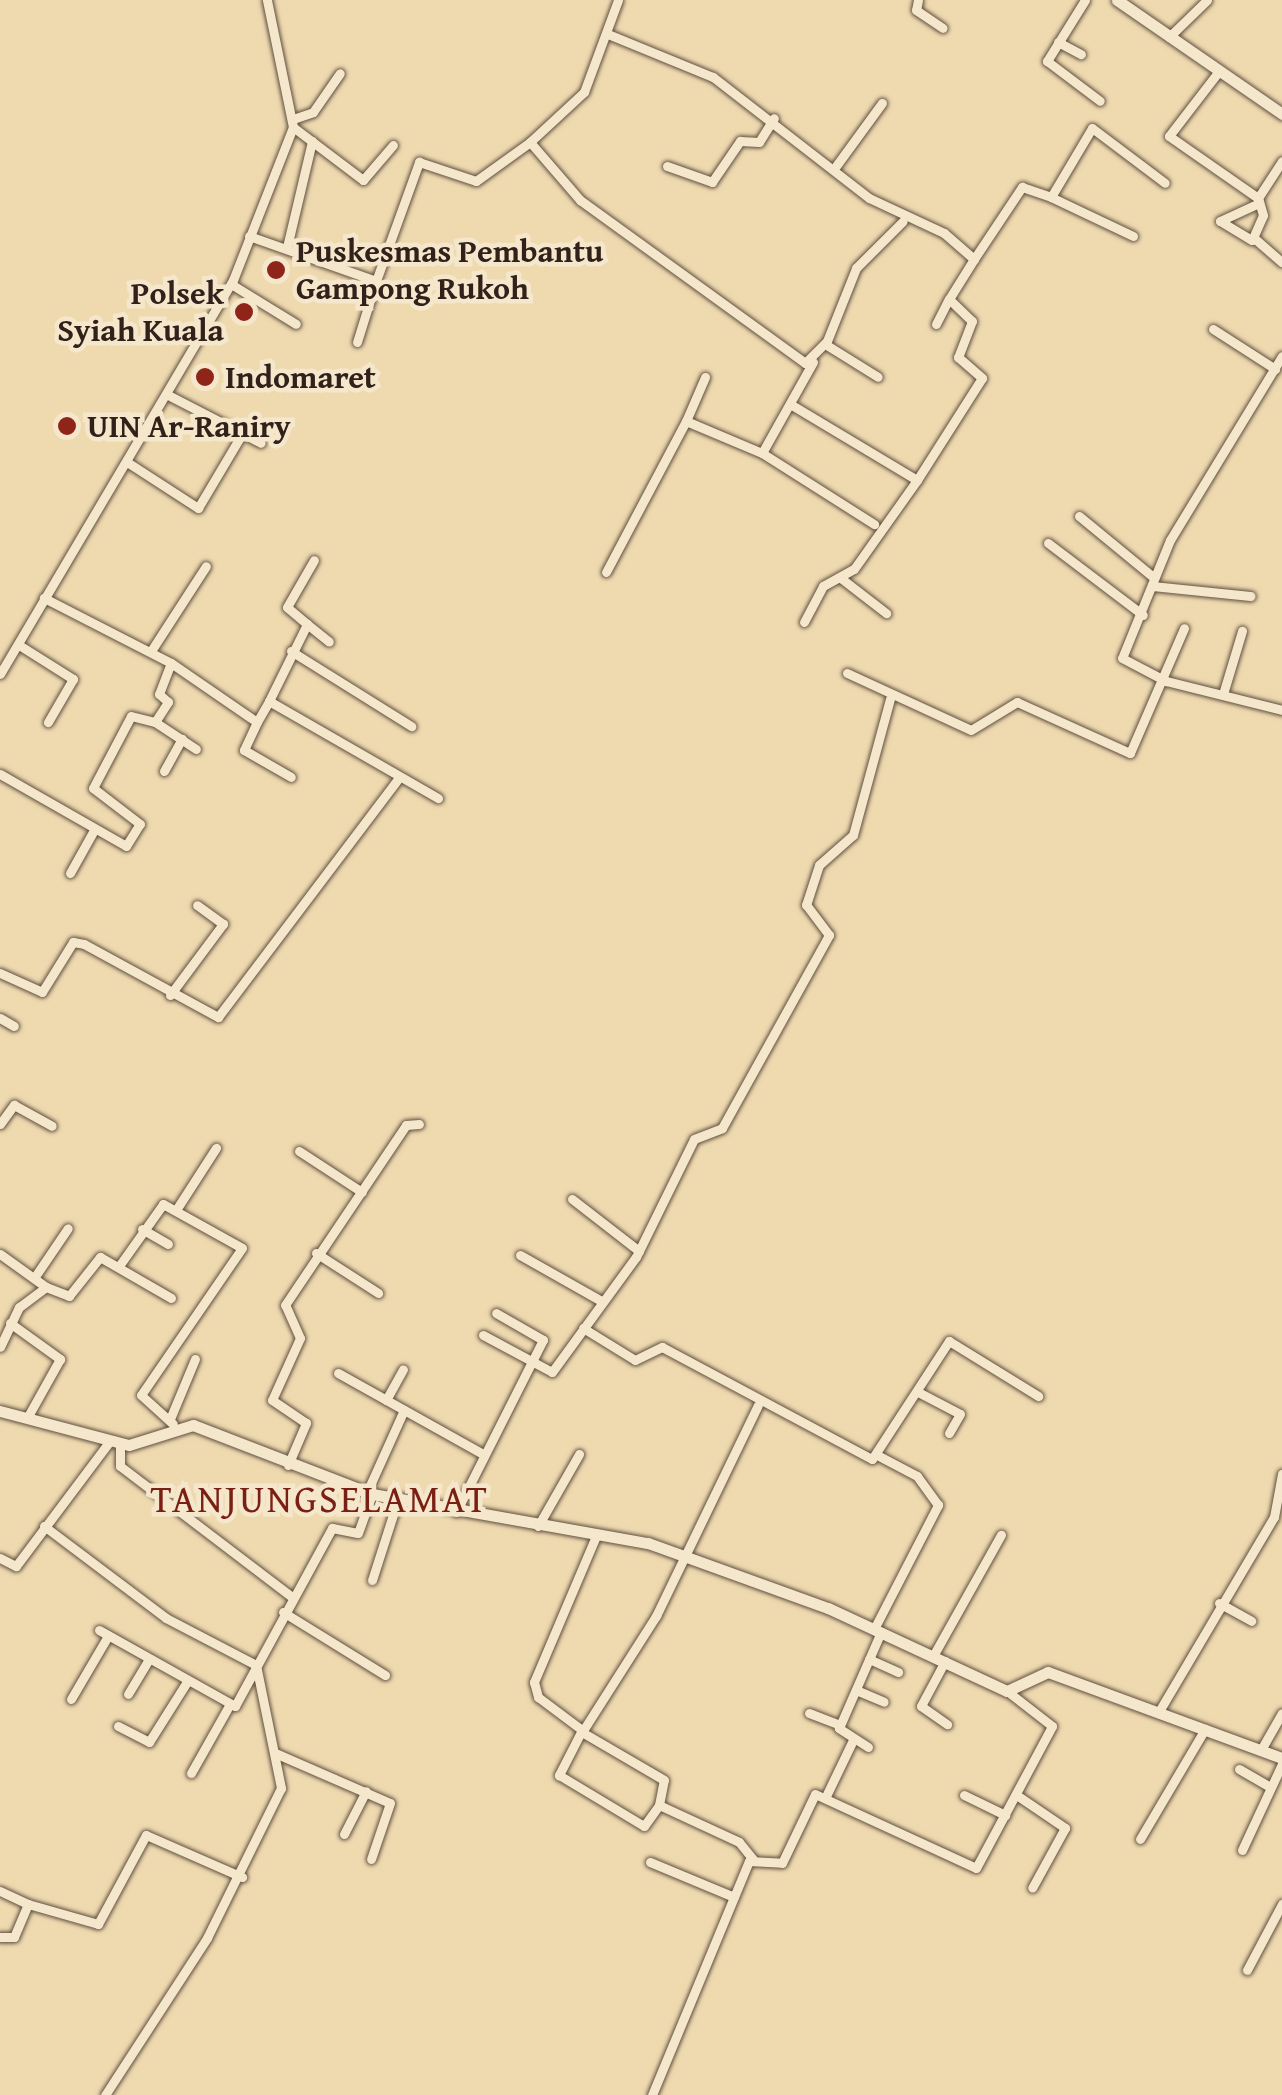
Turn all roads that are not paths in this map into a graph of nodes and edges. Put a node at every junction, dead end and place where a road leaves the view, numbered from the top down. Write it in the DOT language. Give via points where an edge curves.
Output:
graph roads {
  1 [pos="267,0"];
  2 [pos="618,0"];
  3 [pos="918,0"];
  4 [pos="1084,0"];
  5 [pos="1117,0"];
  6 [pos="1207,0"];
  7 [pos="942,28"];
  8 [pos="608,34"];
  9 [pos="1168,36"];
  10 [pos="1058,42"];
  11 [pos="1082,54"];
  12 [pos="1219,71"];
  13 [pos="340,73"];
  14 [pos="1100,101"];
  15 [pos="882,103"];
  16 [pos="1282,114"];
  17 [pos="774,118"];
  18 [pos="293,123"];
  19 [pos="312,141"];
  20 [pos="530,142"];
  21 [pos="393,145"];
  22 [pos="1282,161"];
  23 [pos="667,166"];
  24 [pos="836,166"];
  25 [pos="1166,183"];
  26 [pos="1051,197"];
  27 [pos="1258,201"];
  28 [pos="903,221"];
  29 [pos="248,236"];
  30 [pos="1133,236"];
  31 [pos="1254,238"];
  32 [pos="287,247"];
  33 [pos="974,259"];
  34 [pos="1282,262"];
  35 [pos="376,281"];
  36 [pos="231,284"];
  37 [pos="950,299"];
  38 [pos="296,324"];
  39 [pos="936,324"];
  40 [pos="1213,330"];
  41 [pos="356,342"];
  42 [pos="825,344"];
  43 [pos="1282,356"];
  44 [pos="813,362"];
  45 [pos="1275,368"];
  46 [pos="705,377"];
  47 [pos="878,378"];
  48 [pos="170,396"];
  49 [pos="790,404"];
  50 [pos="686,421"];
  51 [pos="239,439"];
  52 [pos="261,443"];
  53 [pos="762,453"];
  54 [pos="128,462"];
  55 [pos="917,480"];
  56 [pos="1079,516"];
  57 [pos="874,524"];
  58 [pos="1048,543"];
  59 [pos="314,560"];
  60 [pos="206,566"];
  61 [pos="606,572"];
  62 [pos="842,579"];
  63 [pos="1152,581"];
  64 [pos="1250,596"];
  65 [pos="44,598"];
  66 [pos="886,613"];
  67 [pos="1142,614"];
  68 [pos="804,622"];
  69 [pos="307,624"];
  70 [pos="1184,628"];
  71 [pos="1242,632"];
  72 [pos="329,642"];
  73 [pos="18,645"];
  74 [pos="291,650"];
  75 [pos="152,652"];
  76 [pos="171,664"];
  77 [pos="0,674"];
  78 [pos="847,674"];
  79 [pos="1166,681"];
  80 [pos="1223,694"];
  81 [pos="890,699"];
  82 [pos="269,701"];
  83 [pos="1282,710"];
  84 [pos="48,722"];
  85 [pos="155,722"];
  86 [pos="256,722"];
  87 [pos="411,726"];
  88 [pos="182,740"];
  89 [pos="196,749"];
  90 [pos="164,771"];
  91 [pos="0,774"];
  92 [pos="291,778"];
  93 [pos="398,778"];
  94 [pos="438,798"];
  95 [pos="94,830"];
  96 [pos="70,873"];
  97 [pos="196,905"];
  98 [pos="0,973"];
  99 [pos="170,995"];
  100 [pos="0,1018"];
  101 [pos="14,1026"];
  102 [pos="0,1124"];
  103 [pos="420,1124"];
  104 [pos="52,1126"];
  105 [pos="216,1148"];
  106 [pos="299,1151"];
  107 [pos="362,1192"];
  108 [pos="572,1199"];
  109 [pos="176,1210"];
  110 [pos="68,1228"];
  111 [pos="142,1230"];
  112 [pos="168,1244"];
  113 [pos="639,1251"];
  114 [pos="316,1253"];
  115 [pos="0,1254"];
  116 [pos="520,1255"];
  117 [pos="119,1266"];
  118 [pos="34,1278"];
  119 [pos="46,1287"];
  120 [pos="378,1293"];
  121 [pos="170,1298"];
  122 [pos="603,1302"];
  123 [pos="496,1313"];
  124 [pos="10,1324"];
  125 [pos="583,1328"];
  126 [pos="483,1336"];
  127 [pos="0,1347"];
  128 [pos="195,1359"];
  129 [pos="532,1364"];
  130 [pos="403,1369"];
  131 [pos="338,1373"];
  132 [pos="918,1392"];
  133 [pos="1038,1396"];
  134 [pos="386,1400"];
  135 [pos="758,1405"];
  136 [pos="404,1410"];
  137 [pos="0,1411"];
  138 [pos="27,1418"];
  139 [pos="172,1422"];
  140 [pos="949,1433"];
  141 [pos="115,1442"];
  142 [pos="480,1453"];
  143 [pos="579,1454"];
  144 [pos="878,1456"];
  145 [pos="288,1465"];
  146 [pos="1282,1474"];
  147 [pos="370,1493"];
  148 [pos="398,1500"];
  149 [pos="456,1512"];
  150 [pos="44,1526"];
  151 [pos="537,1528"];
  152 [pos="1001,1535"];
  153 [pos="596,1536"];
  154 [pos="688,1554"];
  155 [pos="0,1558"];
  156 [pos="372,1580"];
  157 [pos="292,1597"];
  158 [pos="1218,1603"];
  159 [pos="284,1612"];
  160 [pos="1252,1621"];
  161 [pos="878,1630"];
  162 [pos="149,1659"];
  163 [pos="869,1659"];
  164 [pos="939,1659"];
  165 [pos="256,1665"];
  166 [pos="898,1672"];
  167 [pos="385,1676"];
  168 [pos="188,1680"];
  169 [pos="856,1690"];
  170 [pos="1008,1691"];
  171 [pos="128,1694"];
  172 [pos="71,1698"];
  173 [pos="884,1702"];
  174 [pos="230,1704"];
  175 [pos="809,1712"];
  176 [pos="1158,1713"];
  177 [pos="1282,1713"];
  178 [pos="947,1724"];
  179 [pos="840,1725"];
  180 [pos="118,1726"];
  181 [pos="1205,1729"];
  182 [pos="582,1732"];
  183 [pos="853,1740"];
  184 [pos="868,1747"];
  185 [pos="1262,1748"];
  186 [pos="276,1753"];
  187 [pos="1282,1761"];
  188 [pos="1239,1769"];
  189 [pos="191,1773"];
  190 [pos="1270,1787"];
  191 [pos="366,1792"];
  192 [pos="827,1794"];
  193 [pos="964,1796"];
  194 [pos="1018,1796"];
  195 [pos="660,1805"];
  196 [pos="1005,1816"];
  197 [pos="344,1834"];
  198 [pos="1140,1839"];
  199 [pos="1242,1850"];
  200 [pos="370,1859"];
  201 [pos="754,1860"];
  202 [pos="650,1862"];
  203 [pos="242,1877"];
  204 [pos="1032,1888"];
  205 [pos="0,1891"];
  206 [pos="734,1897"];
  207 [pos="28,1904"];
  208 [pos="1282,1904"];
  209 [pos="1279,1918"];
  210 [pos="0,1937"];
  211 [pos="1247,1970"];
  212 [pos="105,2095"];
  213 [pos="652,2095"];
  1 -- 18 [label="street"];
  2 -- 8 [label="street"];
  3 -- 7 [label="street" via="916,10"];
  4 -- 10 [label="street"];
  5 -- 9 [label="street"];
  6 -- 9 [label="street"];
  8 -- 17 [label="street" via="686,62"];
  8 -- 20 [label="street" via="584,92"];
  9 -- 12 [label="street"];
  10 -- 11 [label="street"];
  10 -- 14 [label="street" via="1048,65"];
  12 -- 16 [label="street"];
  12 -- 27 [label="street" via="1169,136"];
  13 -- 18 [label="street" via="313,112"];
  15 -- 24 [label="street"];
  17 -- 23 [label="street" via="762,140 740,141 712,182"];
  17 -- 24 [label="street"];
  18 -- 19 [label="street"];
  18 -- 29 [label="street"];
  19 -- 21 [label="street" via="365,180"];
  19 -- 32 [label="street"];
  20 -- 35 [label="street" via="476,180 420,162"];
  20 -- 44 [label="street" via="580,200"];
  22 -- 27 [label="street"];
  24 -- 28 [label="street"];
  25 -- 26 [label="street" via="1092,128"];
  26 -- 30 [label="street"];
  26 -- 33 [label="street" via="1022,187"];
  27 -- 31 [label="street"];
  27 -- 31 [label="street" via="1220,221 1244,242"];
  28 -- 33 [label="street" via="944,233"];
  28 -- 42 [label="street" via="856,268"];
  29 -- 32 [label="street"];
  29 -- 36 [label="street"];
  31 -- 34 [label="street"];
  32 -- 35 [label="street"];
  33 -- 37 [label="street"];
  35 -- 41 [label="street"];
  36 -- 38 [label="street"];
  36 -- 48 [label="street"];
  37 -- 39 [label="street"];
  37 -- 55 [label="street" via="972,321 958,356 982,378"];
  40 -- 45 [label="street"];
  42 -- 44 [label="street"];
  42 -- 47 [label="street"];
  43 -- 45 [label="street"];
  44 -- 49 [label="street"];
  45 -- 63 [label="street"];
  46 -- 50 [label="street"];
  48 -- 51 [label="street"];
  48 -- 54 [label="street"];
  49 -- 53 [label="street"];
  49 -- 55 [label="street"];
  50 -- 53 [label="street"];
  50 -- 61 [label="street"];
  51 -- 52 [label="street" via="244,431"];
  51 -- 54 [label="street" via="198,508"];
  53 -- 57 [label="street"];
  54 -- 65 [label="street"];
  55 -- 62 [label="street"];
  56 -- 63 [label="street"];
  58 -- 67 [label="street"];
  59 -- 69 [label="street" via="287,607"];
  60 -- 75 [label="street"];
  62 -- 66 [label="street"];
  62 -- 68 [label="street" via="823,586"];
  63 -- 64 [label="street"];
  63 -- 67 [label="street"];
  65 -- 73 [label="street"];
  65 -- 75 [label="street" via="113,640"];
  67 -- 79 [label="street" via="1122,660"];
  69 -- 72 [label="street"];
  69 -- 74 [label="street"];
  70 -- 79 [label="street"];
  71 -- 80 [label="street"];
  73 -- 77 [label="street"];
  73 -- 84 [label="street" via="72,680"];
  74 -- 82 [label="street"];
  74 -- 87 [label="street"];
  75 -- 76 [label="street"];
  76 -- 85 [label="street" via="158,694 168,702"];
  76 -- 86 [label="street"];
  78 -- 81 [label="street"];
  79 -- 80 [label="street"];
  79 -- 81 [label="street" via="1130,753 1017,702 975,731"];
  80 -- 83 [label="street"];
  81 -- 113 [label="street" via="853,835 819,865 806,905 829,935 722,1128 694,1139"];
  82 -- 86 [label="street"];
  82 -- 93 [label="street"];
  85 -- 88 [label="street"];
  85 -- 95 [label="street" via="131,716 93,788 141,819 134,835 126,846"];
  86 -- 92 [label="street" via="244,750"];
  88 -- 89 [label="street"];
  88 -- 90 [label="street"];
  91 -- 95 [label="street"];
  93 -- 94 [label="street"];
  93 -- 99 [label="street" via="218,1017"];
  95 -- 96 [label="street"];
  97 -- 99 [label="street" via="223,924"];
  98 -- 99 [label="street" via="42,992 73,942"];
  100 -- 101 [label="street"];
  102 -- 104 [label="street" via="14,1105"];
  103 -- 107 [label="street" via="410,1120"];
  105 -- 109 [label="street"];
  106 -- 107 [label="street"];
  107 -- 114 [label="street"];
  108 -- 113 [label="street"];
  109 -- 111 [label="street" via="159,1205"];
  109 -- 139 [label="street" via="243,1255 141,1396"];
  110 -- 118 [label="street"];
  111 -- 112 [label="street"];
  111 -- 117 [label="street"];
  113 -- 122 [label="street"];
  114 -- 120 [label="street"];
  114 -- 145 [label="street" via="284,1304 300,1338 272,1396 306,1423"];
  115 -- 118 [label="street"];
  116 -- 122 [label="street"];
  117 -- 119 [label="street" via="96,1257 69,1296"];
  117 -- 121 [label="street"];
  118 -- 119 [label="street"];
  119 -- 124 [label="street"];
  122 -- 125 [label="street"];
  123 -- 129 [label="street" via="542,1338"];
  124 -- 127 [label="street"];
  124 -- 138 [label="street" via="60,1359"];
  125 -- 129 [label="street" via="552,1372"];
  125 -- 135 [label="street" via="635,1360 662,1347"];
  126 -- 129 [label="street"];
  128 -- 139 [label="street"];
  129 -- 142 [label="street"];
  130 -- 134 [label="street"];
  131 -- 134 [label="street"];
  132 -- 133 [label="street" via="954,1340"];
  132 -- 140 [label="street" via="960,1414"];
  132 -- 144 [label="street"];
  134 -- 136 [label="street"];
  135 -- 144 [label="street"];
  135 -- 154 [label="street"];
  136 -- 142 [label="street"];
  136 -- 147 [label="street"];
  137 -- 138 [label="street"];
  138 -- 141 [label="street"];
  139 -- 141 [label="street"];
  139 -- 145 [label="street"];
  141 -- 150 [label="street"];
  141 -- 157 [label="street" via="120,1466"];
  142 -- 149 [label="street"];
  143 -- 151 [label="street"];
  144 -- 161 [label="street" via="917,1476 938,1506"];
  145 -- 147 [label="street"];
  146 -- 158 [label="street" via="1274,1517"];
  147 -- 148 [label="street"];
  147 -- 157 [label="street" via="358,1532 332,1528"];
  148 -- 149 [label="street"];
  148 -- 156 [label="street"];
  149 -- 151 [label="street"];
  150 -- 155 [label="street" via="16,1566"];
  150 -- 165 [label="street" via="166,1618"];
  151 -- 153 [label="street"];
  152 -- 164 [label="street"];
  153 -- 154 [label="street"];
  153 -- 182 [label="street" via="534,1687"];
  154 -- 161 [label="street"];
  154 -- 182 [label="street"];
  157 -- 159 [label="street"];
  158 -- 160 [label="street"];
  158 -- 176 [label="street"];
  159 -- 165 [label="street"];
  159 -- 167 [label="street"];
  161 -- 163 [label="street"];
  161 -- 164 [label="street"];
  162 -- 168 [label="street"];
  162 -- 171 [label="street"];
  162 -- 172 [label="street" via="103,1633"];
  163 -- 166 [label="street"];
  163 -- 169 [label="street"];
  164 -- 170 [label="street"];
  164 -- 178 [label="street" via="921,1706"];
  165 -- 174 [label="street"];
  165 -- 186 [label="street"];
  168 -- 174 [label="street"];
  168 -- 180 [label="street" via="149,1742"];
  169 -- 173 [label="street"];
  169 -- 179 [label="street"];
  170 -- 176 [label="street" via="1044,1671"];
  170 -- 194 [label="street" via="1052,1726"];
  174 -- 189 [label="street"];
  175 -- 179 [label="street"];
  176 -- 181 [label="street"];
  177 -- 185 [label="street"];
  179 -- 183 [label="street"];
  181 -- 185 [label="street"];
  181 -- 198 [label="street"];
  182 -- 195 [label="street" via="664,1780"];
  182 -- 195 [label="street" via="561,1778 644,1826"];
  183 -- 184 [label="street"];
  183 -- 192 [label="street"];
  185 -- 187 [label="street"];
  186 -- 191 [label="street"];
  186 -- 203 [label="street" via="280,1802"];
  187 -- 190 [label="street"];
  188 -- 190 [label="street"];
  190 -- 199 [label="street"];
  191 -- 197 [label="street"];
  191 -- 200 [label="street" via="394,1812"];
  192 -- 196 [label="street" via="968,1870"];
  192 -- 201 [label="street" via="815,1794 777,1868"];
  193 -- 196 [label="street"];
  194 -- 196 [label="street"];
  194 -- 204 [label="street" via="1065,1828"];
  195 -- 201 [label="street" via="739,1842"];
  201 -- 206 [label="street"];
  202 -- 206 [label="street"];
  203 -- 207 [label="street" via="149,1834 94,1927"];
  203 -- 212 [label="street"];
  205 -- 207 [label="street"];
  206 -- 213 [label="street"];
  207 -- 210 [label="street" via="14,1937"];
  208 -- 209 [label="street"];
  209 -- 211 [label="street"];
}
